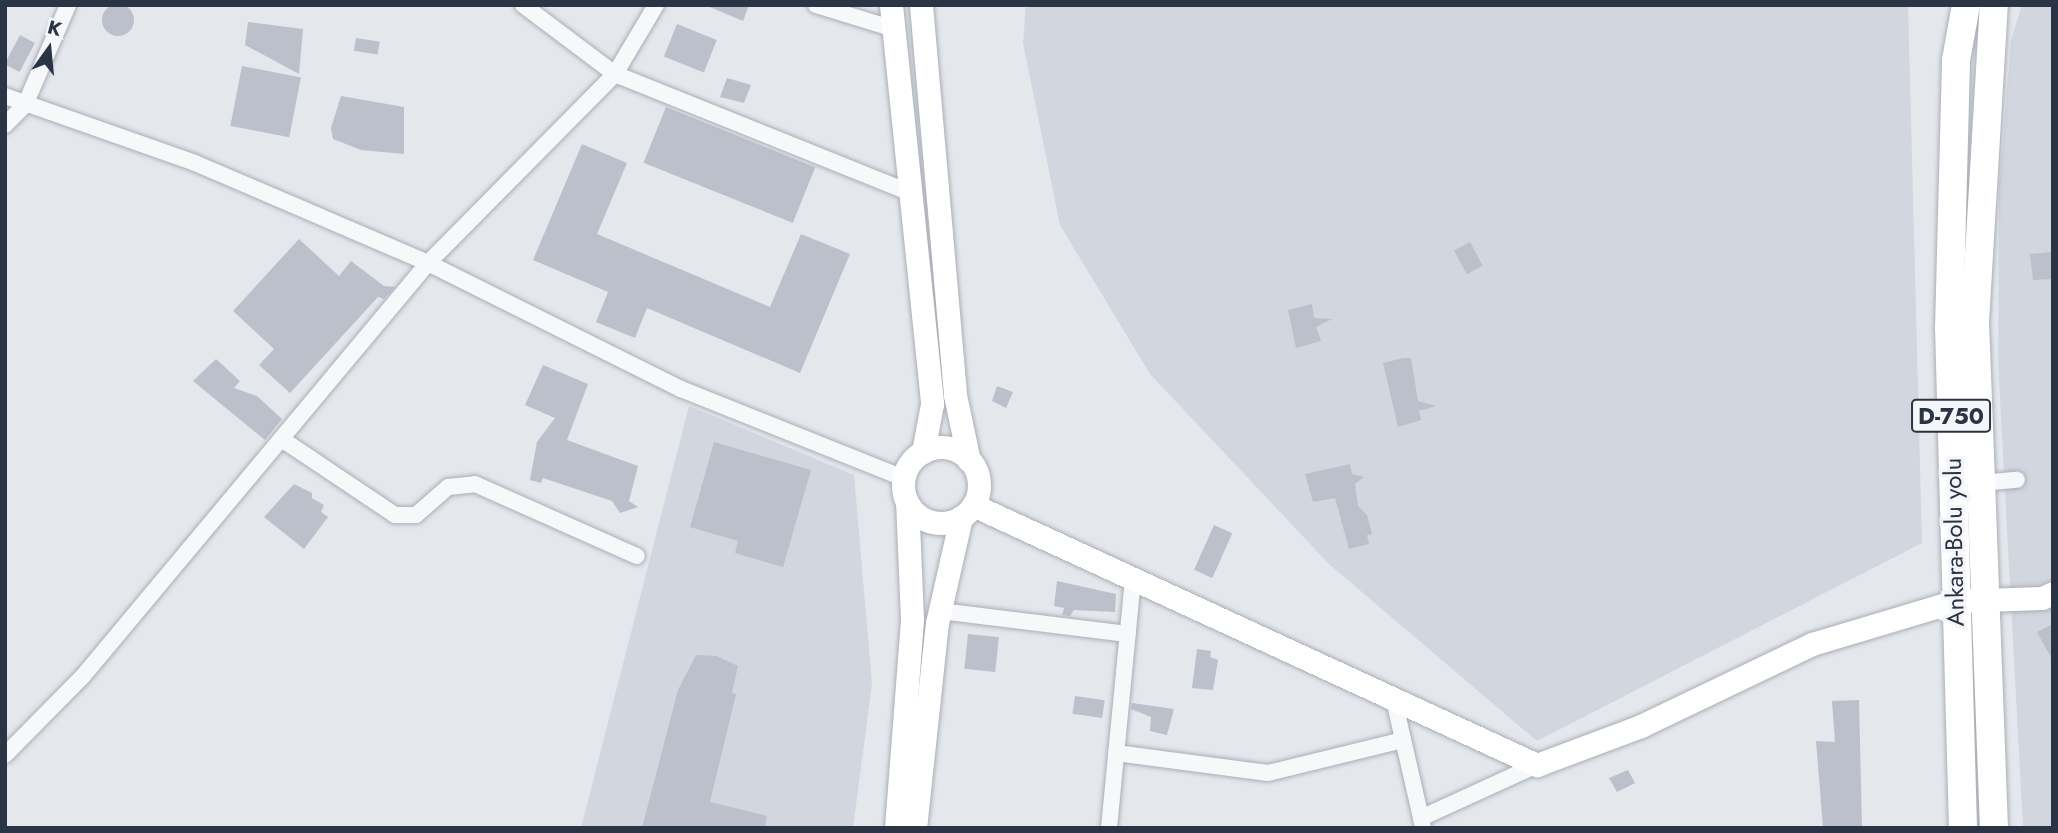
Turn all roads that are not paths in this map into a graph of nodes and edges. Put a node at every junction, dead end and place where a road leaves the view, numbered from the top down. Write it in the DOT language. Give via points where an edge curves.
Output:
graph roads {
  1 [pos="68,5"];
  2 [pos="523,5"];
  3 [pos="656,5"];
  4 [pos="816,5"];
  5 [pos="891,5"];
  6 [pos="920,5"];
  7 [pos="1966,5"];
  8 [pos="1994,5"];
  9 [pos="2003,5"];
  10 [pos="894,29"];
  11 [pos="1991,41"];
  12 [pos="614,74"];
  13 [pos="5,96"];
  14 [pos="25,105"];
  15 [pos="5,125"];
  16 [pos="913,194"];
  17 [pos="428,263"];
  18 [pos="283,440"];
  19 [pos="923,452"];
  20 [pos="970,461"];
  21 [pos="903,478"];
  22 [pos="2017,480"];
  23 [pos="1980,483"];
  24 [pos="907,502"];
  25 [pos="967,511"];
  26 [pos="637,556"];
  27 [pos="1133,579"];
  28 [pos="2053,593"];
  29 [pos="1983,600"];
  30 [pos="1955,601"];
  31 [pos="940,611"];
  32 [pos="1128,634"];
  33 [pos="1394,700"];
  34 [pos="1403,740"];
  35 [pos="1116,753"];
  36 [pos="5,755"];
  37 [pos="1537,765"];
  38 [pos="1422,823"];
  39 [pos="896,828"];
  40 [pos="915,828"];
  41 [pos="1109,828"];
  42 [pos="1963,828"];
  43 [pos="1994,828"];
  1 -- 14 [label="street"];
  2 -- 12 [label="street"];
  3 -- 12 [label="street"];
  4 -- 10 [label="street"];
  5 -- 10 [label="street"];
  6 -- 20 [label="street" via="955,395"];
  7 -- 30 [label="highway, Ankara-Bolu yolu / D-750" via="1956,60 1949,329"];
  8 -- 11 [label="highway, Ankara-Bolu yolu"];
  9 -- 11 [label="highway"];
  10 -- 16 [label="street"];
  11 -- 23 [label="highway, Ankara-Bolu yolu" via="1975,322"];
  12 -- 16 [label="street"];
  12 -- 17 [label="street"];
  13 -- 14 [label="street"];
  14 -- 15 [label="street"];
  14 -- 17 [label="street" via="195,163"];
  16 -- 19 [label="street" via="932,404"];
  17 -- 18 [label="street"];
  17 -- 21 [label="street" via="681,388"];
  18 -- 26 [label="street" via="395,515 416,515 449,487 475,484"];
  18 -- 36 [label="street" via="83,676"];
  19 -- 20 [label="street" via="948,448"];
  19 -- 21 [label="street"];
  20 -- 25 [label="street" via="978,482"];
  21 -- 24 [label="street"];
  22 -- 23 [label="street"];
  23 -- 29 [label="highway, Ankara-Bolu yolu"];
  24 -- 25 [label="street" via="914,512 937,523"];
  24 -- 39 [label="street" via="912,619"];
  25 -- 27 [label="street"];
  25 -- 31 [label="street"];
  27 -- 32 [label="street"];
  27 -- 33 [label="street"];
  28 -- 29 [label="street" via="2042,598"];
  29 -- 30 [label="street"];
  29 -- 43 [label="highway, Ankara-Bolu yolu"];
  30 -- 37 [label="street" via="1812,643 1641,726"];
  30 -- 42 [label="highway, Ankara-Bolu yolu / D-750"];
  31 -- 32 [label="street"];
  31 -- 40 [label="street"];
  32 -- 35 [label="street"];
  33 -- 34 [label="street"];
  33 -- 37 [label="street"];
  34 -- 35 [label="street" via="1268,772"];
  34 -- 38 [label="street"];
  35 -- 41 [label="street"];
  37 -- 38 [label="street"];
}
